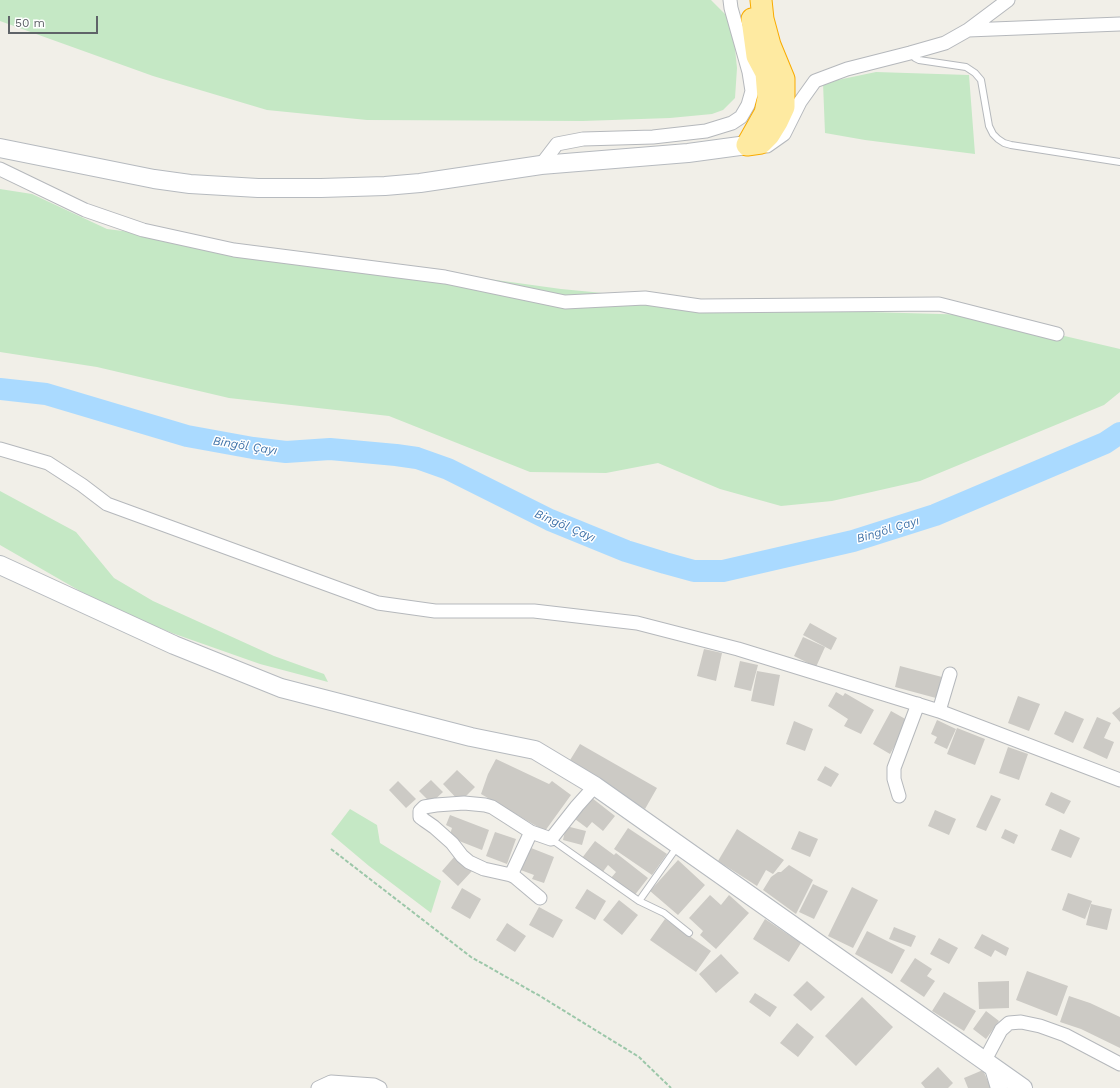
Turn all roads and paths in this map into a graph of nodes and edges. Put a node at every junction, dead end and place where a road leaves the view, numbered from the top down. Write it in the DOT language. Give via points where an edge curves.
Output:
graph roads {
  1 [pos="730,0"];
  2 [pos="750,0"];
  3 [pos="761,0"];
  4 [pos="1008,0"];
  5 [pos="1120,24"];
  6 [pos="968,30"];
  7 [pos="910,53"];
  8 [pos="747,145"];
  9 [pos="0,148"];
  10 [pos="1120,162"];
  11 [pos="541,165"];
  12 [pos="0,169"];
  13 [pos="1057,334"];
  14 [pos="0,449"];
  15 [pos="0,565"];
  16 [pos="950,674"];
  17 [pos="918,704"];
  18 [pos="939,710"];
  19 [pos="1120,780"];
  20 [pos="595,786"];
  21 [pos="899,796"];
  22 [pos="531,832"];
  23 [pos="551,839"];
  24 [pos="678,845"];
  25 [pos="331,849"];
  26 [pos="511,875"];
  27 [pos="540,898"];
  28 [pos="639,901"];
  29 [pos="690,934"];
  30 [pos="1120,1064"];
  31 [pos="989,1065"];
  32 [pos="318,1088"];
  33 [pos="380,1088"];
  34 [pos="671,1088"];
  35 [pos="999,1088"];
  36 [pos="1023,1088"];
  1 -- 11 [label="street" via="752,91 741,117 732,123 706,131 653,137 583,139 557,144"];
  2 -- 8 [label="highway" via="757,56 766,73 768,98 764,113"];
  3 -- 8 [label="highway" via="770,45 784,79 784,107 769,135 761,143"];
  4 -- 6 [label="street"];
  5 -- 6 [label="street"];
  6 -- 7 [label="street" via="946,43"];
  7 -- 8 [label="street" via="847,69 815,81 800,102 784,134 763,149"];
  7 -- 10 [label="lane" via="919,60 966,67 975,73 981,80 989,126 1004,143"];
  8 -- 11 [label="main road" via="688,153"];
  9 -- 11 [label="main road" via="154,179 258,188 385,186"];
  12 -- 13 [label="street" via="85,210 143,230 234,250 445,277 565,302 645,298 700,306 939,304"];
  14 -- 17 [label="street" via="48,463 107,504 378,604 435,611 534,611 637,623 738,649"];
  15 -- 20 [label="main road" via="174,646 282,688 535,750"];
  16 -- 18 [label="street"];
  17 -- 18 [label="street"];
  17 -- 21 [label="street" via="894,768"];
  18 -- 19 [label="street"];
  20 -- 23 [label="street"];
  20 -- 24 [label="main road"];
  22 -- 23 [label="street"];
  22 -- 26 [label="street"];
  22 -- 26 [label="street" via="485,805 436,805 424,807 420,811 420,817 452,843 469,862 484,869"];
  23 -- 28 [label="lane"];
  24 -- 28 [label="lane"];
  24 -- 31 [label="main road"];
  25 -- 34 [label="path" via="471,957 639,1057"];
  26 -- 27 [label="street"];
  28 -- 29 [label="lane" via="664,913"];
  30 -- 31 [label="street" via="1065,1035 1021,1022 1009,1023 1002,1030"];
  31 -- 35 [label="street"];
  31 -- 36 [label="main road"];
  32 -- 33 [label="street" via="331,1082 374,1085"];
}
